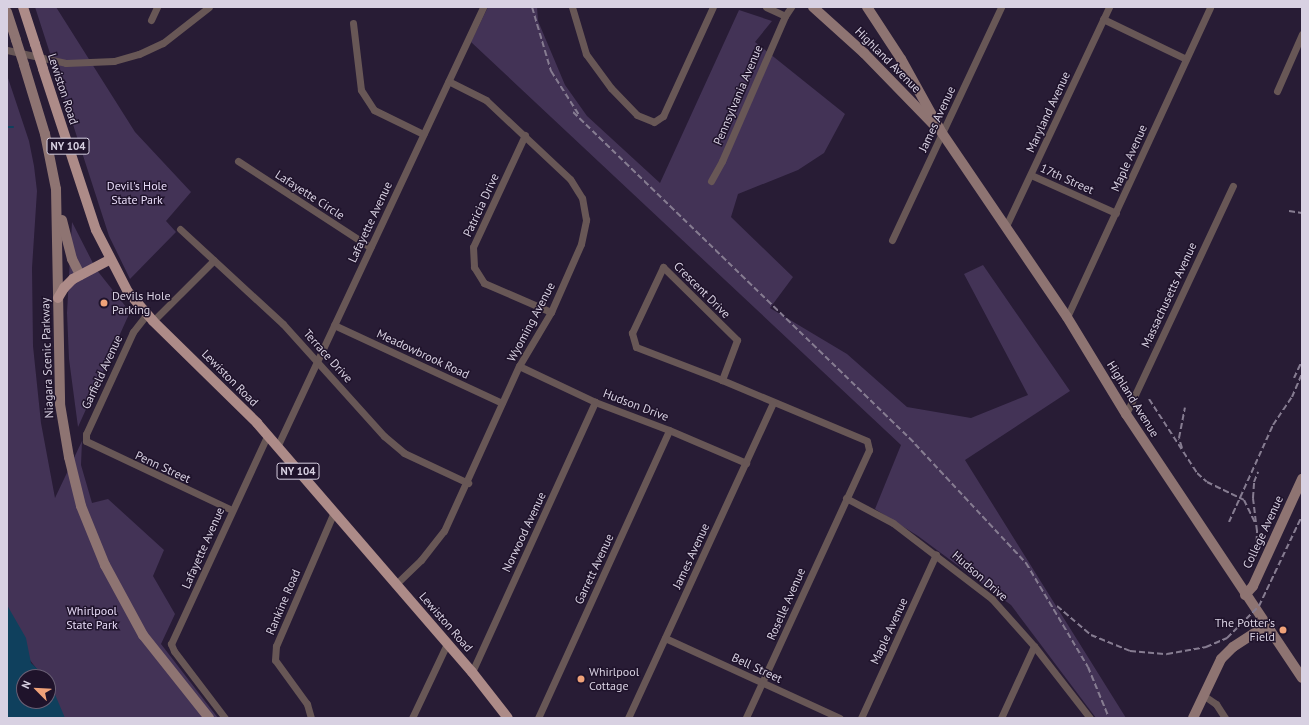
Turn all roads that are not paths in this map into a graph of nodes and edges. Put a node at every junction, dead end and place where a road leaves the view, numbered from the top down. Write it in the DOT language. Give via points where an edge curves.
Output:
graph roads {
  1 [pos="23,7"];
  2 [pos="157,7"];
  3 [pos="209,7"];
  4 [pos="483,7"];
  5 [pos="572,7"];
  6 [pos="713,7"];
  7 [pos="766,7"];
  8 [pos="791,7"];
  9 [pos="813,7"];
  10 [pos="867,7"];
  11 [pos="1001,7"];
  12 [pos="1109,7"];
  13 [pos="1210,7"];
  14 [pos="7,12"];
  15 [pos="785,16"];
  16 [pos="1103,19"];
  17 [pos="152,20"];
  18 [pos="353,23"];
  19 [pos="1302,34"];
  20 [pos="7,50"];
  21 [pos="1186,59"];
  22 [pos="448,81"];
  23 [pos="1277,91"];
  24 [pos="942,133"];
  25 [pos="423,134"];
  26 [pos="525,135"];
  27 [pos="238,161"];
  28 [pos="1031,175"];
  29 [pos="711,181"];
  30 [pos="1232,186"];
  31 [pos="57,200"];
  32 [pos="1116,213"];
  33 [pos="1006,226"];
  34 [pos="180,229"];
  35 [pos="892,240"];
  36 [pos="370,247"];
  37 [pos="109,260"];
  38 [pos="214,260"];
  39 [pos="80,275"];
  40 [pos="58,298"];
  41 [pos="551,312"];
  42 [pos="1067,317"];
  43 [pos="150,318"];
  44 [pos="334,325"];
  45 [pos="317,361"];
  46 [pos="519,366"];
  47 [pos="722,380"];
  48 [pos="595,402"];
  49 [pos="502,403"];
  50 [pos="773,403"];
  51 [pos="1126,414"];
  52 [pos="669,430"];
  53 [pos="267,436"];
  54 [pos="86,441"];
  55 [pos="277,447"];
  56 [pos="746,463"];
  57 [pos="1302,479"];
  58 [pos="468,483"];
  59 [pos="846,498"];
  60 [pos="232,510"];
  61 [pos="334,512"];
  62 [pos="936,554"];
  63 [pos="396,584"];
  64 [pos="1245,595"];
  65 [pos="1265,626"];
  66 [pos="665,638"];
  67 [pos="447,644"];
  68 [pos="1034,646"];
  69 [pos="472,672"];
  70 [pos="1302,678"];
  71 [pos="763,683"];
  72 [pos="1203,695"];
  73 [pos="506,717"];
  74 [pos="209,718"];
  75 [pos="225,718"];
  76 [pos="311,718"];
  77 [pos="412,718"];
  78 [pos="538,718"];
  79 [pos="628,718"];
  80 [pos="746,718"];
  81 [pos="840,718"];
  82 [pos="861,718"];
  83 [pos="1001,718"];
  84 [pos="1090,718"];
  85 [pos="1193,718"];
  86 [pos="1225,718"];
  1 -- 37 [label="main road, Lewiston Road / NY 104, bridge" via="85,199"];
  2 -- 17 [label="street"];
  3 -- 20 [label="street" via="163,43 139,54 114,61 91,64 66,62"];
  4 -- 22 [label="street, Lafayette Avenue"];
  5 -- 6 [label="street" via="586,54 637,115 654,122 663,116"];
  7 -- 15 [label="street"];
  8 -- 15 [label="street, Pennsylvania Avenue"];
  9 -- 24 [label="main road, Highland Avenue" via="864,53"];
  10 -- 24 [label="main road, Highland Avenue" via="901,59"];
  11 -- 24 [label="street, James Avenue"];
  12 -- 16 [label="street, Maryland Avenue"];
  13 -- 21 [label="street, Maple Avenue"];
  14 -- 31 [label="main road, Niagara Scenic Parkway, bridge" via="48,145"];
  15 -- 29 [label="street, Pennsylvania Avenue"];
  16 -- 21 [label="street"];
  16 -- 28 [label="street, Maryland Avenue"];
  18 -- 25 [label="street" via="360,90 374,110"];
  19 -- 23 [label="street"];
  21 -- 32 [label="street, Maple Avenue"];
  22 -- 25 [label="street, Lafayette Avenue"];
  22 -- 26 [label="street, Wyoming Avenue" via="486,100"];
  24 -- 33 [label="main road, Highland Avenue"];
  24 -- 35 [label="street, James Avenue"];
  25 -- 36 [label="street, Lafayette Avenue"];
  26 -- 41 [label="street, Wyoming Avenue" via="570,179 582,198 586,220 582,244"];
  26 -- 41 [label="street, Patricia Drive" via="473,247 474,267 484,283"];
  27 -- 36 [label="street, Lafayette Circle"];
  28 -- 32 [label="street, 17th Street"];
  28 -- 33 [label="street, Maryland Avenue"];
  30 -- 51 [label="street, Massachusetts Avenue"];
  31 -- 39 [label="main road" via="72,259"];
  31 -- 40 [label="main road, Niagara Scenic Parkway"];
  32 -- 42 [label="street, Maple Avenue"];
  33 -- 42 [label="main road, Highland Avenue"];
  34 -- 38 [label="street, Terrace Drive"];
  36 -- 44 [label="street, Lafayette Avenue"];
  37 -- 39 [label="main road"];
  37 -- 43 [label="main road, Lewiston Road / NY 104" via="128,292"];
  38 -- 43 [label="street, Garfield Avenue"];
  38 -- 45 [label="street, Terrace Drive" via="279,320"];
  39 -- 40 [label="main road" via="64,288"];
  40 -- 74 [label="main road, Niagara Scenic Parkway" via="58,386 62,423 79,499 91,535 143,635"];
  41 -- 46 [label="street, Wyoming Avenue"];
  42 -- 51 [label="main road, Highland Avenue"];
  43 -- 53 [label="main road, Lewiston Road / NY 104"];
  43 -- 54 [label="street, Garfield Avenue" via="133,332 86,434"];
  44 -- 45 [label="street, Lafayette Avenue"];
  44 -- 49 [label="street, Meadowbrook Road"];
  45 -- 55 [label="street, Lafayette Avenue"];
  45 -- 58 [label="street, Terrace Drive" via="389,441 404,453"];
  46 -- 48 [label="street, Hudson Drive"];
  46 -- 49 [label="street, Wyoming Avenue"];
  47 -- 47 [label="street, Crescent Drive" via="636,347 632,333 664,267 737,340"];
  47 -- 50 [label="street, Crescent Drive"];
  48 -- 52 [label="street, Hudson Drive"];
  48 -- 69 [label="street, Norwood Avenue"];
  49 -- 58 [label="street, Wyoming Avenue"];
  50 -- 56 [label="street, James Avenue"];
  50 -- 59 [label="street, Crescent Drive" via="867,441 869,450"];
  51 -- 64 [label="main road, Highland Avenue"];
  52 -- 56 [label="street, Hudson Drive"];
  52 -- 78 [label="street, Garrett Avenue"];
  53 -- 55 [label="main road, Lewiston Road / NY 104"];
  53 -- 60 [label="street, Lafayette Avenue"];
  54 -- 60 [label="street, Penn Street"];
  55 -- 61 [label="main road, Lewiston Road / NY 104"];
  56 -- 66 [label="street, James Avenue"];
  57 -- 64 [label="main road, College Avenue" via="1253,586"];
  58 -- 63 [label="street, Wyoming Avenue" via="444,531 421,560"];
  59 -- 62 [label="street, Hudson Drive" via="893,523"];
  59 -- 71 [label="street, Roselle Avenue"];
  60 -- 75 [label="street, Lafayette Avenue" via="171,644 186,668"];
  61 -- 63 [label="main road, Lewiston Road / NY 104"];
  61 -- 76 [label="street, Rankine Road" via="276,646 278,665 307,704"];
  62 -- 68 [label="street, Hudson Drive" via="992,599"];
  62 -- 82 [label="street, Maple Avenue"];
  63 -- 67 [label="main road, Lewiston Road / NY 104"];
  64 -- 65 [label="main road, Highland Avenue"];
  65 -- 70 [label="main road, Highland Avenue"];
  65 -- 72 [label="main road" via="1223,656"];
  66 -- 71 [label="street, Bell Street"];
  66 -- 79 [label="street, James Avenue"];
  67 -- 69 [label="main road, Lewiston Road / NY 104"];
  67 -- 77 [label="street"];
  68 -- 83 [label="street"];
  68 -- 84 [label="street, Hudson Drive"];
  69 -- 73 [label="main road, Lewiston Road / NY 104"];
  71 -- 80 [label="street, Roselle Avenue"];
  71 -- 81 [label="street, Bell Street"];
  72 -- 85 [label="main road"];
  72 -- 86 [label="street" via="1216,704"];
}
